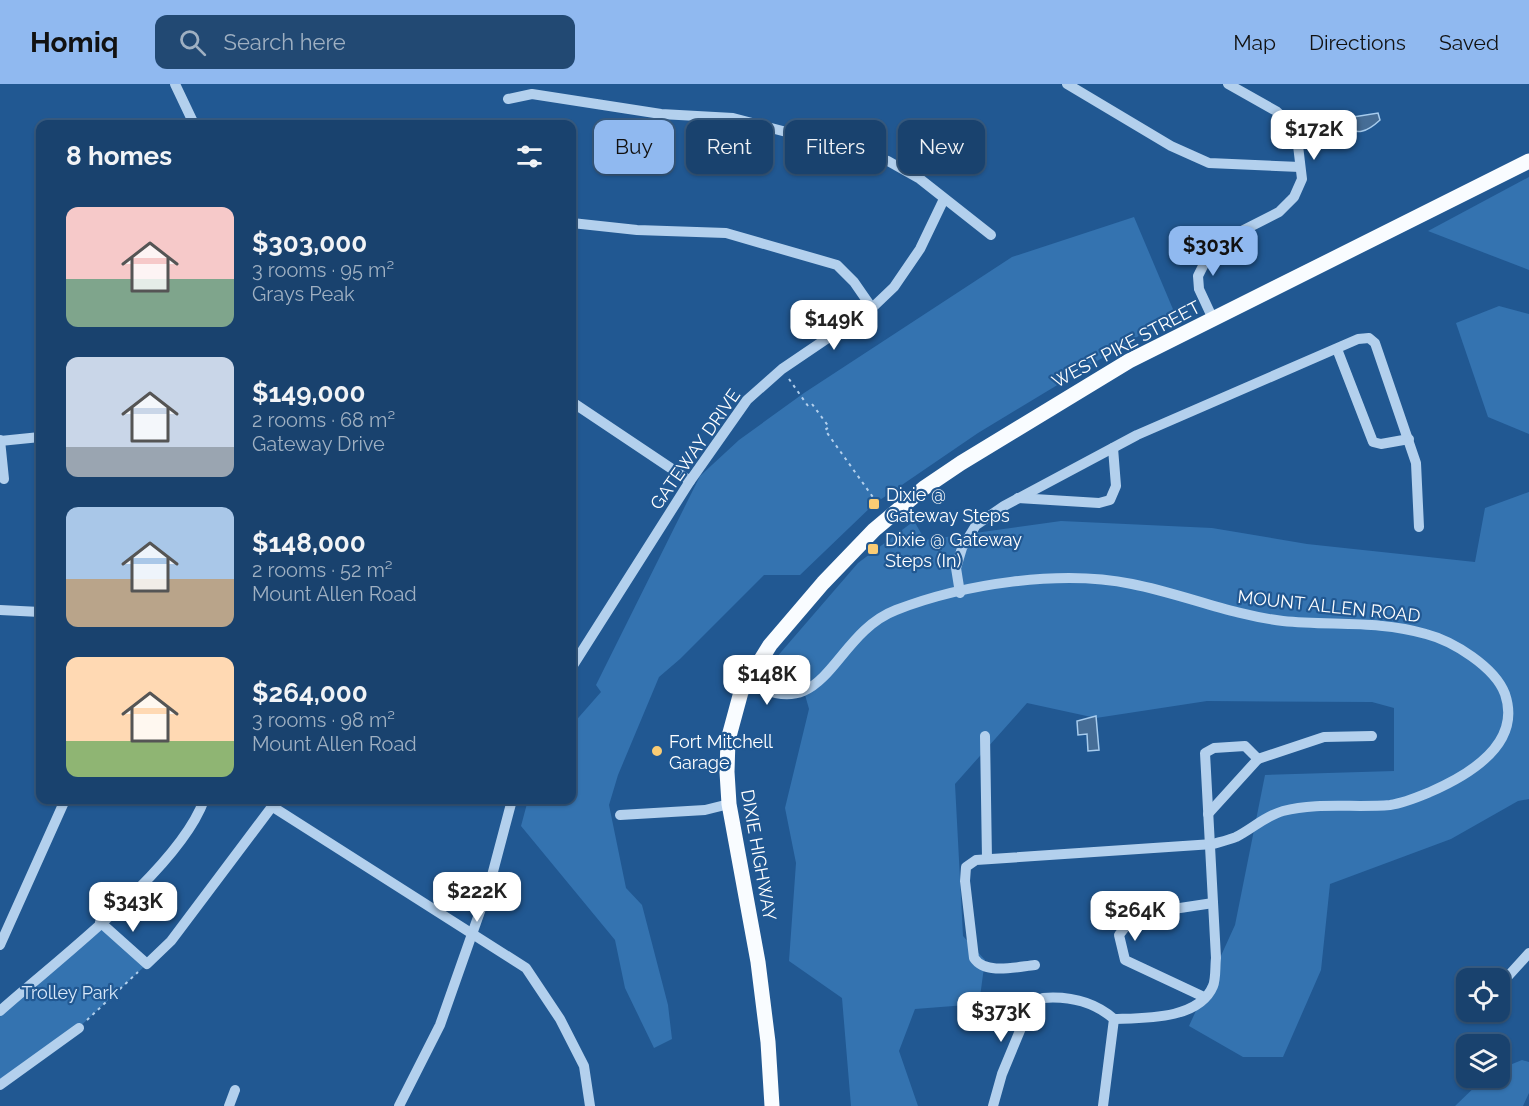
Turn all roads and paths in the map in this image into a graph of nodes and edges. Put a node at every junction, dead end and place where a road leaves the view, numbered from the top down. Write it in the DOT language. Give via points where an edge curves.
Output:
graph roads {
  1 [pos="175,84"];
  2 [pos="1067,84"];
  3 [pos="1228,84"];
  4 [pos="508,99"];
  5 [pos="192,120"];
  6 [pos="1529,160"];
  7 [pos="1300,167"];
  8 [pos="944,199"];
  9 [pos="576,223"];
  10 [pos="991,235"];
  11 [pos="872,308"];
  12 [pos="1213,319"];
  13 [pos="1337,349"];
  14 [pos="782,369"];
  15 [pos="576,405"];
  16 [pos="36,437"];
  17 [pos="1409,439"];
  18 [pos="0,440"];
  19 [pos="1113,447"];
  20 [pos="4,479"];
  21 [pos="690,481"];
  22 [pos="1018,498"];
  23 [pos="888,518"];
  24 [pos="1419,527"];
  25 [pos="859,545"];
  26 [pos="960,593"];
  27 [pos="0,610"];
  28 [pos="36,612"];
  29 [pos="576,661"];
  30 [pos="747,681"];
  31 [pos="985,736"];
  32 [pos="1372,736"];
  33 [pos="1258,759"];
  34 [pos="63,804"];
  35 [pos="202,804"];
  36 [pos="274,804"];
  37 [pos="276,804"];
  38 [pos="510,804"];
  39 [pos="729,804"];
  40 [pos="1208,814"];
  41 [pos="620,815"];
  42 [pos="1209,844"];
  43 [pos="981,859"];
  44 [pos="1213,903"];
  45 [pos="100,922"];
  46 [pos="473,937"];
  47 [pos="0,945"];
  48 [pos="1529,953"];
  49 [pos="147,964"];
  50 [pos="1035,965"];
  51 [pos="1510,974"];
  52 [pos="1204,997"];
  53 [pos="0,1011"];
  54 [pos="1114,1019"];
  55 [pos="79,1028"];
  56 [pos="0,1085"];
  57 [pos="235,1090"];
  58 [pos="229,1106"];
  59 [pos="399,1106"];
  60 [pos="590,1106"];
  61 [pos="772,1106"];
  62 [pos="993,1106"];
  63 [pos="1103,1106"];
  1 -- 5 [label="street"];
  2 -- 7 [label="street" via="1171,146 1209,163"];
  3 -- 7 [label="street" via="1276,111 1289,123 1297,137"];
  4 -- 8 [label="street" via="532,94 661,114 733,118 888,161 920,179"];
  6 -- 12 [label="main road, WEST PIKE STREET"];
  7 -- 12 [label="street" via="1302,179 1294,197 1279,212 1228,238 1205,262 1198,276 1199,289"];
  8 -- 10 [label="street"];
  8 -- 11 [label="street, GATEWAY DRIVE" via="909,267"];
  9 -- 11 [label="street" via="726,233 837,265"];
  11 -- 14 [label="street, GATEWAY DRIVE"];
  12 -- 23 [label="main road, WEST PIKE STREET" via="1129,361 1032,417 924,488"];
  13 -- 17 [label="street" via="1373,442"];
  13 -- 17 [label="street" via="1358,339 1369,338 1375,343"];
  13 -- 19 [label="street"];
  14 -- 21 [label="street, GATEWAY DRIVE" via="747,400"];
  14 -- 23 [label="path" via="808,406 812,404 829,427 825,430"];
  15 -- 21 [label="street"];
  16 -- 18 [label="street"];
  17 -- 24 [label="street" via="1416,463"];
  18 -- 20 [label="street"];
  19 -- 22 [label="street"];
  19 -- 22 [label="street" via="1116,486 1110,500 1099,503"];
  21 -- 29 [label="street, GATEWAY DRIVE"];
  22 -- 26 [label="street" via="976,525 956,568"];
  23 -- 25 [label="main road, WEST PIKE STREET"];
  25 -- 30 [label="main road, DIXIE HIGHWAY" via="770,645"];
  26 -- 30 [label="street, MOUNT ALLEN ROAD" via="895,611 867,626 816,685 805,692 785,695"];
  26 -- 42 [label="street, MOUNT ALLEN ROAD" via="1005,583 1077,579 1133,584 1224,611 1274,619 1367,624 1431,635 1469,655 1498,678 1509,708 1504,735 1494,750 1468,772 1394,805 1281,811 1235,838"];
  27 -- 28 [label="street"];
  30 -- 39 [label="main road, DIXIE HIGHWAY" via="728,740"];
  31 -- 43 [label="street"];
  32 -- 33 [label="street" via="1324,737"];
  33 -- 40 [label="street"];
  33 -- 40 [label="street" via="1245,746 1214,748 1205,753"];
  34 -- 47 [label="street"];
  35 -- 45 [label="street" via="188,831 164,861"];
  36 -- 49 [label="street" via="171,941"];
  37 -- 46 [label="street"];
  38 -- 46 [label="street"];
  39 -- 41 [label="street" via="705,810"];
  39 -- 61 [label="main road, DIXIE HIGHWAY" via="758,963"];
  40 -- 42 [label="street"];
  42 -- 43 [label="street, MOUNT ALLEN ROAD"];
  42 -- 44 [label="street"];
  43 -- 50 [label="street" via="966,867 965,881 974,958 987,968"];
  44 -- 52 [label="street" via="1216,958 1213,987"];
  44 -- 52 [label="street" via="1130,921 1119,934 1125,960"];
  45 -- 49 [label="street"];
  45 -- 53 [label="street"];
  46 -- 59 [label="street" via="440,1026"];
  46 -- 60 [label="street" via="514,959 535,978 584,1066"];
  48 -- 51 [label="street"];
  49 -- 55 [label="path"];
  52 -- 54 [label="street" via="1181,1013"];
  54 -- 62 [label="street" via="1083,1001 1043,998 1026,1016"];
  54 -- 63 [label="street"];
  55 -- 56 [label="street"];
  57 -- 58 [label="street"];
}
